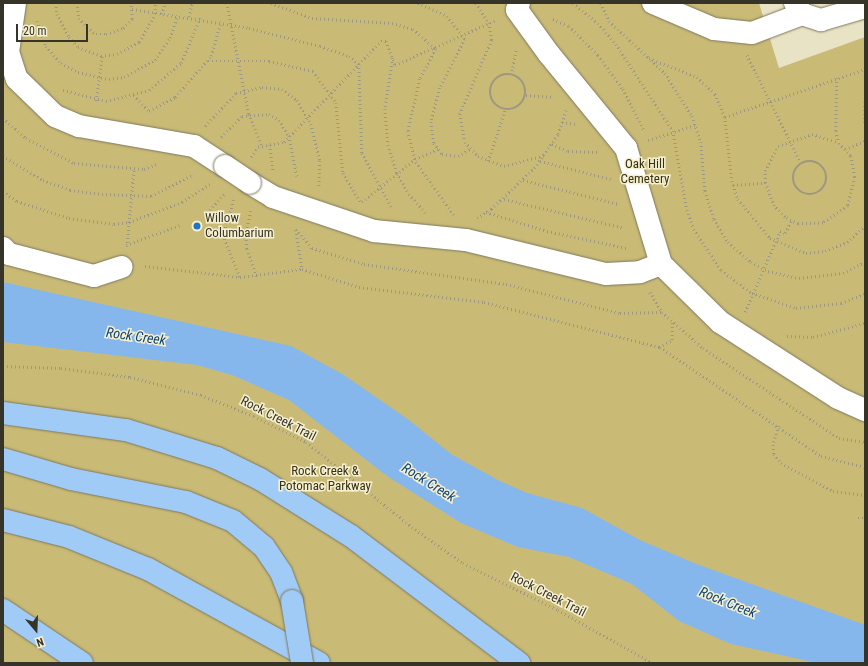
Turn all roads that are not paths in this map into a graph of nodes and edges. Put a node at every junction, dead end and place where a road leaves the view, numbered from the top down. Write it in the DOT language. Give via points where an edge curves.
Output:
graph roads {
  1 [pos="15,3"];
  2 [pos="654,3"];
  3 [pos="865,7"];
  4 [pos="519,10"];
  5 [pos="802,12"];
  6 [pos="3,248"];
  7 [pos="656,248"];
  8 [pos="122,267"];
  9 [pos="865,410"];
  10 [pos="3,413"];
  11 [pos="3,459"];
  12 [pos="3,520"];
  13 [pos="3,610"];
  14 [pos="82,663"];
  15 [pos="302,663"];
  16 [pos="319,663"];
  17 [pos="519,663"];
  1 -- 7 [label="street, bridge" via="8,52 17,79 55,116 79,126 190,145 218,161 243,185 311,211 385,233 432,236 526,252 606,274 640,272"];
  2 -- 5 [label="street" via="694,22 736,32 766,30"];
  3 -- 5 [label="street" via="828,20"];
  4 -- 7 [label="street" via="568,89 627,150"];
  6 -- 8 [label="street" via="9,254 94,276"];
  7 -- 9 [label="street" via="720,322 838,398"];
  10 -- 17 [label="main road" via="126,430 216,458 260,478 351,536"];
  11 -- 15 [label="main road, bridge" via="71,479 186,502 233,521 264,548 282,572 292,601"];
  12 -- 16 [label="main road" via="69,537 148,569"];
  13 -- 14 [label="main road"];
}
